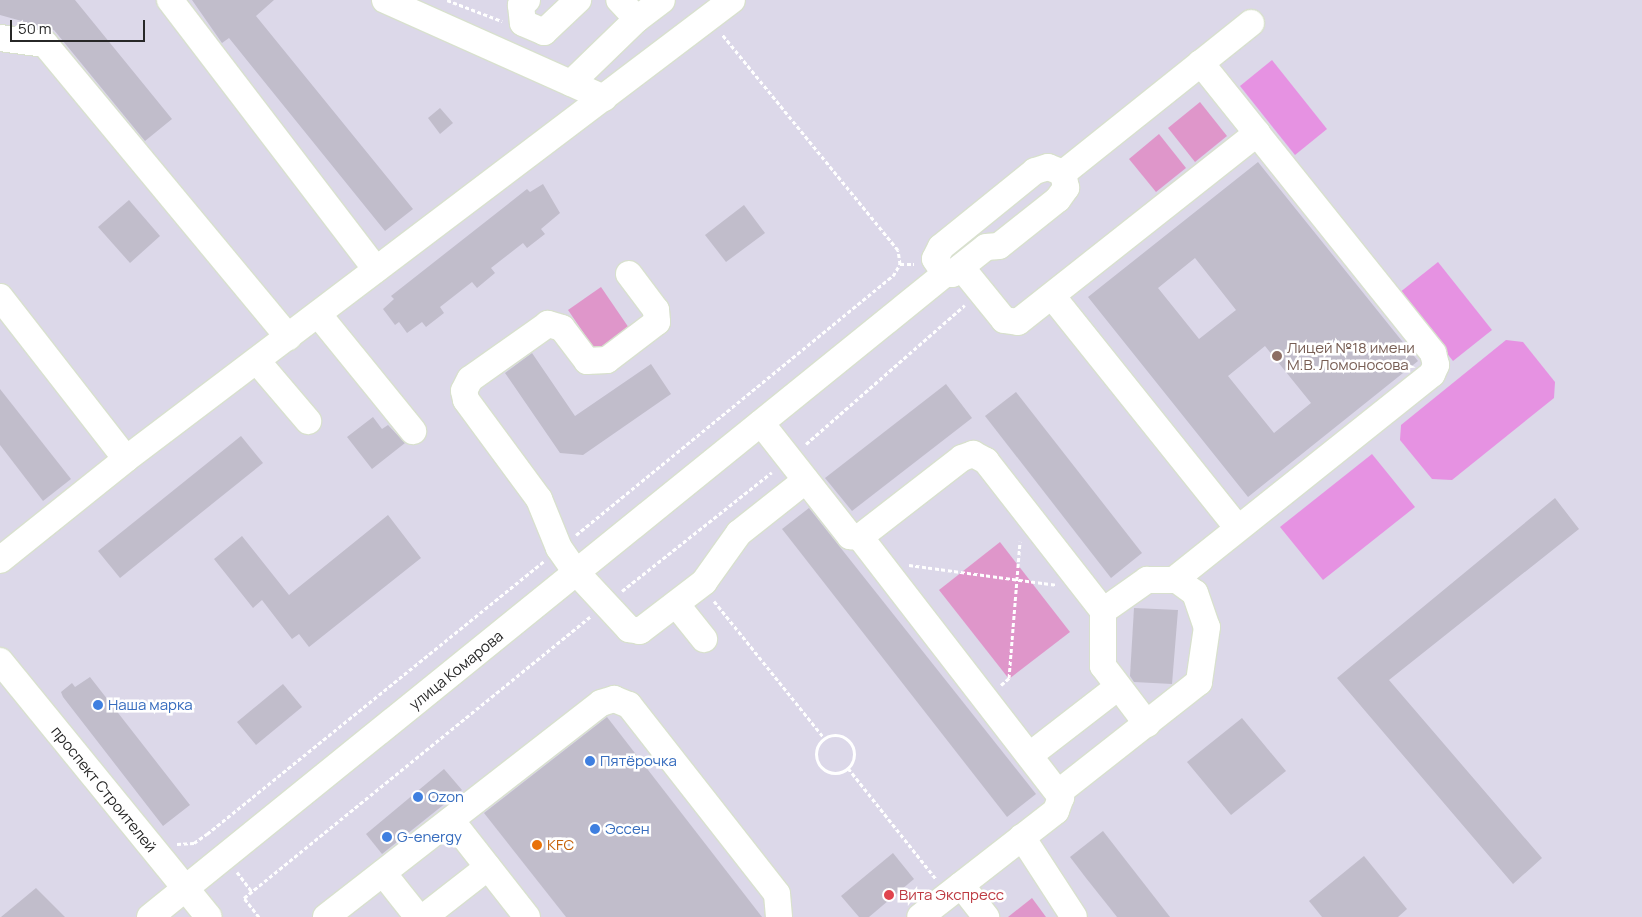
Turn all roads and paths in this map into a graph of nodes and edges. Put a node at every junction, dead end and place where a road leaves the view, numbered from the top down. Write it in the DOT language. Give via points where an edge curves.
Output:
graph roads {
  1 [pos="170,0"];
  2 [pos="384,0"];
  3 [pos="446,0"];
  4 [pos="578,0"];
  5 [pos="619,0"];
  6 [pos="662,0"];
  7 [pos="732,0"];
  8 [pos="525,12"];
  9 [pos="709,18"];
  10 [pos="637,19"];
  11 [pos="1251,23"];
  12 [pos="0,38"];
  13 [pos="1201,63"];
  14 [pos="571,83"];
  15 [pos="604,98"];
  16 [pos="1257,133"];
  17 [pos="1063,173"];
  18 [pos="376,269"];
  19 [pos="953,270"];
  20 [pos="630,274"];
  21 [pos="1052,296"];
  22 [pos="0,297"];
  23 [pos="318,314"];
  24 [pos="288,337"];
  25 [pos="257,361"];
  26 [pos="308,421"];
  27 [pos="762,423"];
  28 [pos="413,431"];
  29 [pos="126,459"];
  30 [pos="806,480"];
  31 [pos="1022,508"];
  32 [pos="1238,528"];
  33 [pos="860,537"];
  34 [pos="559,548"];
  35 [pos="0,560"];
  36 [pos="879,561"];
  37 [pos="576,572"];
  38 [pos="1016,580"];
  39 [pos="1174,580"];
  40 [pos="701,584"];
  41 [pos="1086,590"];
  42 [pos="676,604"];
  43 [pos="1103,611"];
  44 [pos="704,639"];
  45 [pos="0,661"];
  46 [pos="1118,687"];
  47 [pos="985,698"];
  48 [pos="1147,724"];
  49 [pos="824,738"];
  50 [pos="1030,755"];
  51 [pos="848,768"];
  52 [pos="1058,792"];
  53 [pos="451,820"];
  54 [pos="1022,837"];
  55 [pos="171,841"];
  56 [pos="488,867"];
  57 [pos="383,872"];
  58 [pos="186,889"];
  59 [pos="955,890"];
  60 [pos="336,914"];
  61 [pos="518,914"];
  62 [pos="150,917"];
  63 [pos="209,917"];
  64 [pos="418,917"];
  65 [pos="424,917"];
  66 [pos="779,917"];
  67 [pos="920,917"];
  68 [pos="986,917"];
  69 [pos="1074,917"];
  1 -- 18 [label="street"];
  2 -- 14 [label="street"];
  3 -- 8 [label="path" via="493,20"];
  4 -- 8 [label="street" via="544,32"];
  5 -- 10 [label="street"];
  6 -- 10 [label="street"];
  7 -- 9 [label="street"];
  9 -- 15 [label="street"];
  9 -- 34 [label="path" via="898,250 900,264 893,276"];
  10 -- 14 [label="street"];
  11 -- 13 [label="street"];
  12 -- 24 [label="street" via="45,44"];
  13 -- 16 [label="street"];
  13 -- 17 [label="street"];
  14 -- 15 [label="street"];
  15 -- 18 [label="street"];
  16 -- 21 [label="street"];
  16 -- 32 [label="street" via="1433,353 1436,365 1432,374"];
  17 -- 19 [label="street, улица Комарова" via="1066,188 1058,199 999,246 986,247"];
  17 -- 19 [label="street" via="1048,167 1035,171 941,247 935,259"];
  18 -- 23 [label="street"];
  19 -- 21 [label="street" via="1008,323 1022,320"];
  19 -- 27 [label="street, улица Комарова"];
  20 -- 34 [label="street" via="656,310 657,322 607,360 587,361 562,328 548,324 466,385 466,400 539,499"];
  21 -- 32 [label="street"];
  22 -- 29 [label="street"];
  23 -- 24 [label="street"];
  23 -- 28 [label="street"];
  24 -- 25 [label="street"];
  25 -- 26 [label="street"];
  25 -- 29 [label="street"];
  27 -- 30 [label="street"];
  27 -- 37 [label="street, улица Комарова"];
  29 -- 35 [label="street"];
  30 -- 33 [label="street" via="850,536"];
  30 -- 40 [label="street" via="740,533"];
  31 -- 33 [label="street" via="986,461 967,455"];
  31 -- 38 [label="path"];
  31 -- 41 [label="street"];
  32 -- 39 [label="street"];
  33 -- 36 [label="street"];
  34 -- 37 [label="street"];
  34 -- 55 [label="path" via="207,834 194,843"];
  36 -- 38 [label="path"];
  36 -- 47 [label="street"];
  37 -- 42 [label="street" via="633,630 644,629"];
  37 -- 58 [label="street, улица Комарова"];
  38 -- 41 [label="path"];
  38 -- 47 [label="path" via="1008,678"];
  39 -- 43 [label="street" via="1140,583"];
  39 -- 48 [label="street" via="1190,587 1204,612 1204,667 1196,685"];
  40 -- 42 [label="street"];
  40 -- 49 [label="path"];
  41 -- 43 [label="street"];
  42 -- 44 [label="street"];
  43 -- 46 [label="street" via="1100,658"];
  45 -- 58 [label="street, проспект Строителей"];
  46 -- 48 [label="street"];
  46 -- 50 [label="street"];
  47 -- 50 [label="street"];
  48 -- 52 [label="street"];
  49 -- 51 [label="path" via="842,736 850,742 853,761"];
  49 -- 51 [label="path" via="818,745 818,762 831,773"];
  50 -- 52 [label="street"];
  51 -- 59 [label="path"];
  52 -- 54 [label="street" via="1061,802 1056,811"];
  53 -- 56 [label="street"];
  53 -- 57 [label="street"];
  53 -- 66 [label="street" via="601,703 621,700 777,894"];
  54 -- 59 [label="street"];
  54 -- 69 [label="street"];
  56 -- 61 [label="street"];
  56 -- 65 [label="street"];
  57 -- 60 [label="street"];
  57 -- 64 [label="street"];
  58 -- 62 [label="street, улица Комарова"];
  58 -- 63 [label="street, проспект Строителей"];
  59 -- 67 [label="street"];
  59 -- 68 [label="street"];
}
